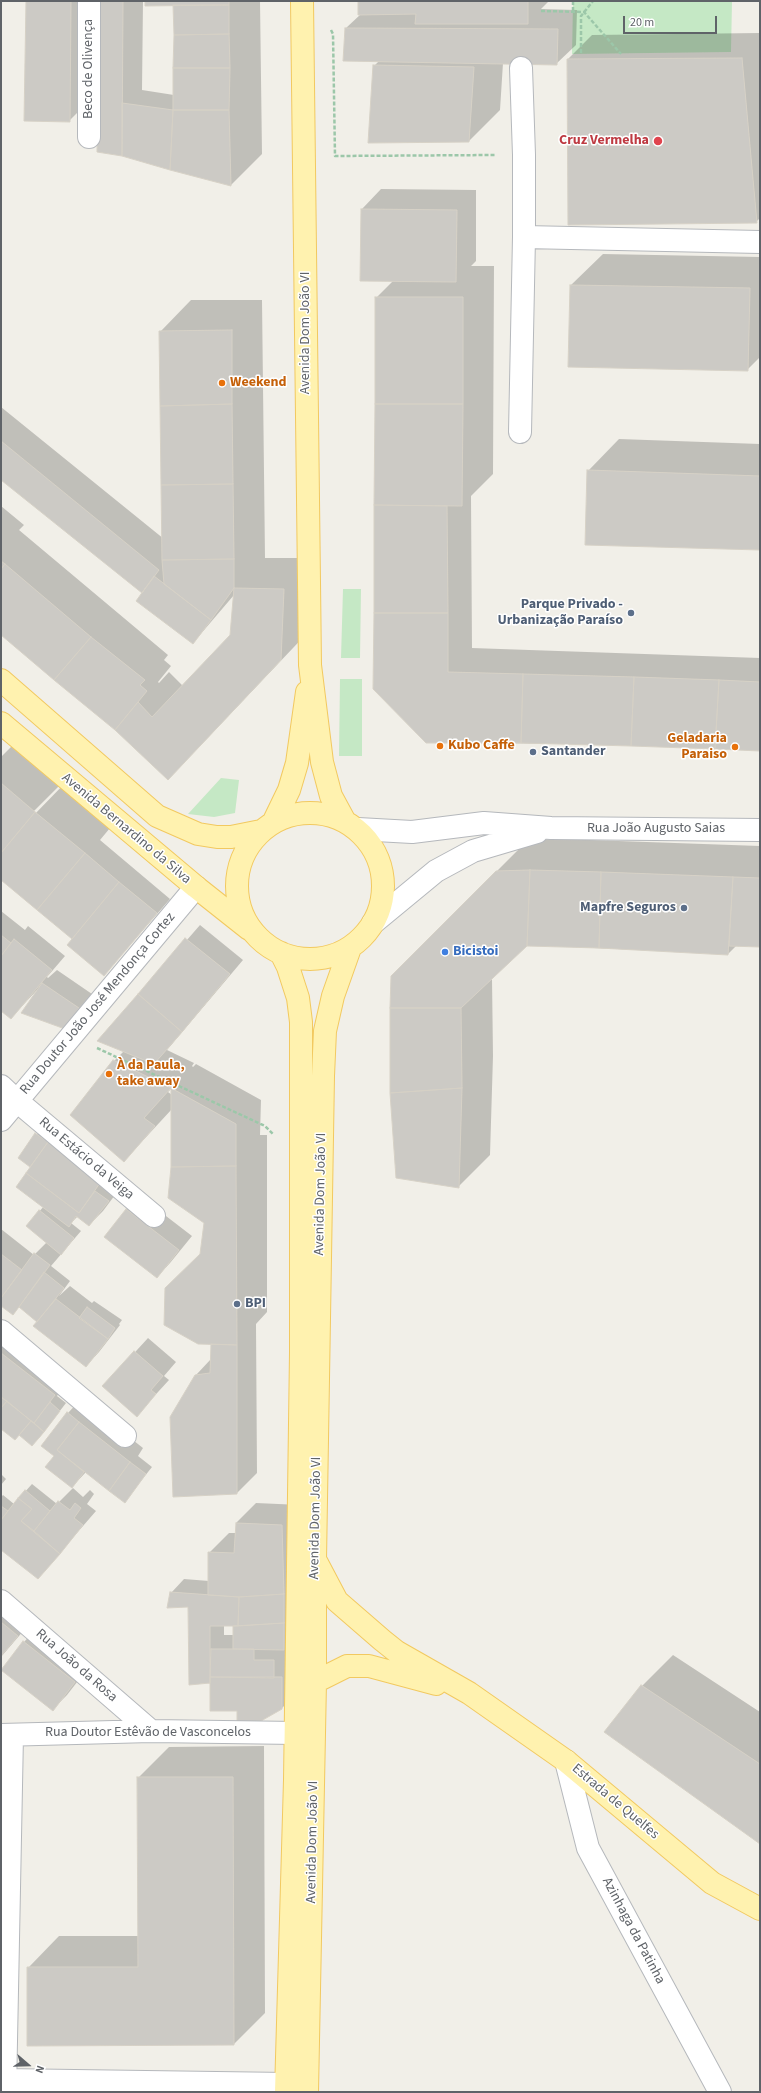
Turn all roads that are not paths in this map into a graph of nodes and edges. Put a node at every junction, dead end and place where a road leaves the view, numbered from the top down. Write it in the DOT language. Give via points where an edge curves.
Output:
graph roads {
  1 [pos="89,1"];
  2 [pos="302,1"];
  3 [pos="521,68"];
  4 [pos="89,137"];
  5 [pos="524,237"];
  6 [pos="760,242"];
  7 [pos="520,432"];
  8 [pos="310,665"];
  9 [pos="1,680"];
  10 [pos="1,723"];
  11 [pos="351,825"];
  12 [pos="268,826"];
  13 [pos="551,828"];
  14 [pos="760,830"];
  15 [pos="196,887"];
  16 [pos="373,923"];
  17 [pos="253,933"];
  18 [pos="350,948"];
  19 [pos="281,953"];
  20 [pos="1,1086"];
  21 [pos="17,1101"];
  22 [pos="1,1120"];
  23 [pos="154,1216"];
  24 [pos="1,1331"];
  25 [pos="126,1436"];
  26 [pos="315,1560"];
  27 [pos="1,1601"];
  28 [pos="315,1682"];
  29 [pos="470,1694"];
  30 [pos="151,1731"];
  31 [pos="296,1733"];
  32 [pos="6,1735"];
  33 [pos="566,1761"];
  34 [pos="760,1909"];
  35 [pos="5,2086"];
  36 [pos="286,2088"];
  37 [pos="307,2092"];
  38 [pos="720,2092"];
  1 -- 4 [label="street, Beco de Olivença"];
  2 -- 8 [label="main road, Avenida Dom João VI"];
  3 -- 5 [label="street"];
  5 -- 6 [label="street"];
  5 -- 7 [label="street"];
  8 -- 11 [label="main road, Avenida Dom João VI" via="322,762 331,796"];
  8 -- 12 [label="main road, Avenida Dom João VI" via="296,763 289,790"];
  9 -- 12 [label="main road" via="157,816 198,834 217,837 231,837"];
  10 -- 15 [label="main road, Avenida Bernardino da Silva"];
  11 -- 12 [label="main road" via="321,813 297,813"];
  11 -- 13 [label="street" via="412,832 484,823"];
  11 -- 16 [label="main road, Avenida Dom João VI" via="372,845 380,863 384,884 382,904"];
  12 -- 17 [label="main road" via="246,849 238,870 237,892 240,906"];
  13 -- 14 [label="street, Rua João Augusto Saias"];
  13 -- 16 [label="street" via="473,851 442,867"];
  15 -- 17 [label="main road, Avenida Bernardino da Silva"];
  15 -- 21 [label="street, Rua Doutor João José Mendonça Cortez"];
  16 -- 18 [label="main road, Avenida Dom João VI" via="364,937"];
  17 -- 19 [label="main road, Avenida Bernardino da Silva" via="266,945"];
  18 -- 19 [label="main road, Avenida Bernardino da Silva" via="333,956 315,959"];
  18 -- 26 [label="main road, Avenida Dom João VI" via="333,996 325,1031"];
  19 -- 31 [label="main road, Avenida Dom João VI" via="298,998 301,1022 301,1352"];
  20 -- 21 [label="street, Rua Estácio da Veiga"];
  21 -- 22 [label="street, Rua Doutor João José Mendonça Cortez"];
  21 -- 23 [label="street, Rua Estácio da Veiga"];
  24 -- 25 [label="street"];
  26 -- 28 [label="main road, Avenida Dom João VI"];
  26 -- 29 [label="main road, Estrada de Quelfes" via="337,1601 366,1628 397,1652"];
  27 -- 30 [label="street, Rua João da Rosa"];
  28 -- 29 [label="main road, Estrada de Quelfes" via="347,1666 369,1666"];
  28 -- 37 [label="main road, Avenida Dom João VI"];
  29 -- 33 [label="main road, Estrada de Quelfes"];
  30 -- 31 [label="street, Rua Doutor Estêvão de Vasconcelos"];
  30 -- 32 [label="street, Rua Doutor Estêvão de Vasconcelos"];
  31 -- 36 [label="main road, Avenida Dom João VI"];
  32 -- 35 [label="street"];
  33 -- 34 [label="main road, Estrada de Quelfes" via="712,1883"];
  33 -- 38 [label="street, Azinhaga da Patinha" via="588,1848"];
  35 -- 36 [label="street"];
}
